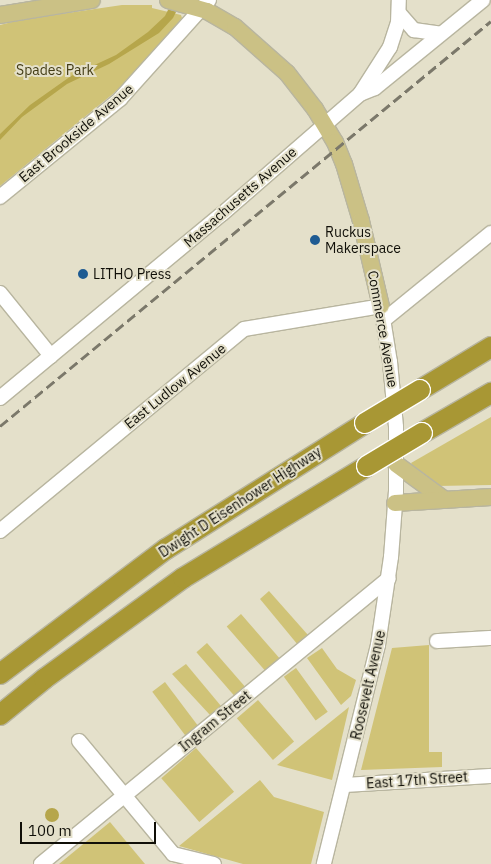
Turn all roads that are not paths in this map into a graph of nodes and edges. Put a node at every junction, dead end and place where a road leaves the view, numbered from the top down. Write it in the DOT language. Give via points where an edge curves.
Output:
graph roads {
  1 [pos="88,0"];
  2 [pos="483,0"];
  3 [pos="176,2"];
  4 [pos="205,5"];
  5 [pos="399,6"];
  6 [pos="0,15"];
  7 [pos="440,34"];
  8 [pos="360,94"];
  9 [pos="325,124"];
  10 [pos="0,197"];
  11 [pos="491,233"];
  12 [pos="0,294"];
  13 [pos="382,313"];
  14 [pos="491,347"];
  15 [pos="51,356"];
  16 [pos="491,393"];
  17 [pos="0,398"];
  18 [pos="396,464"];
  19 [pos="491,497"];
  20 [pos="445,500"];
  21 [pos="395,503"];
  22 [pos="0,531"];
  23 [pos="389,578"];
  24 [pos="491,638"];
  25 [pos="437,641"];
  26 [pos="0,674"];
  27 [pos="0,715"];
  28 [pos="79,741"];
  29 [pos="491,776"];
  30 [pos="344,785"];
  31 [pos="124,796"];
  32 [pos="41,864"];
  33 [pos="214,864"];
  34 [pos="324,864"];
  1 -- 6 [label="main road"];
  2 -- 7 [label="street, Massachusetts Avenue"];
  3 -- 4 [label="main road, Commerce Avenue"];
  4 -- 9 [label="main road, Commerce Avenue" via="268,55 298,86"];
  4 -- 10 [label="street, East Brookside Avenue" via="120,99"];
  5 -- 7 [label="street" via="404,21 414,30"];
  5 -- 8 [label="street" via="390,47"];
  7 -- 8 [label="street, Massachusetts Avenue" via="374,88"];
  8 -- 9 [label="street, Massachusetts Avenue"];
  9 -- 13 [label="main road, Commerce Avenue" via="349,180"];
  9 -- 15 [label="street, Massachusetts Avenue"];
  11 -- 13 [label="street"];
  12 -- 15 [label="street"];
  13 -- 18 [label="street, Commerce Avenue" via="394,392"];
  13 -- 22 [label="street, East Ludlow Avenue" via="244,329"];
  14 -- 26 [label="highway, Dwight D Eisenhower Highway, bridge" via="166,549"];
  15 -- 17 [label="street, Massachusetts Avenue"];
  16 -- 27 [label="highway, bridge" via="183,578"];
  18 -- 20 [label="main road"];
  18 -- 21 [label="street, Commerce Avenue"];
  19 -- 20 [label="main road"];
  20 -- 21 [label="main road"];
  21 -- 23 [label="street, Roosevelt Avenue"];
  23 -- 30 [label="street, Roosevelt Avenue" via="378,645"];
  23 -- 31 [label="street, Ingram Street"];
  24 -- 25 [label="street"];
  28 -- 31 [label="street"];
  29 -- 30 [label="street, East 17th Street"];
  30 -- 34 [label="street, Roosevelt Avenue"];
  31 -- 32 [label="street, Ingram Street"];
  31 -- 33 [label="street" via="173,854"];
}
